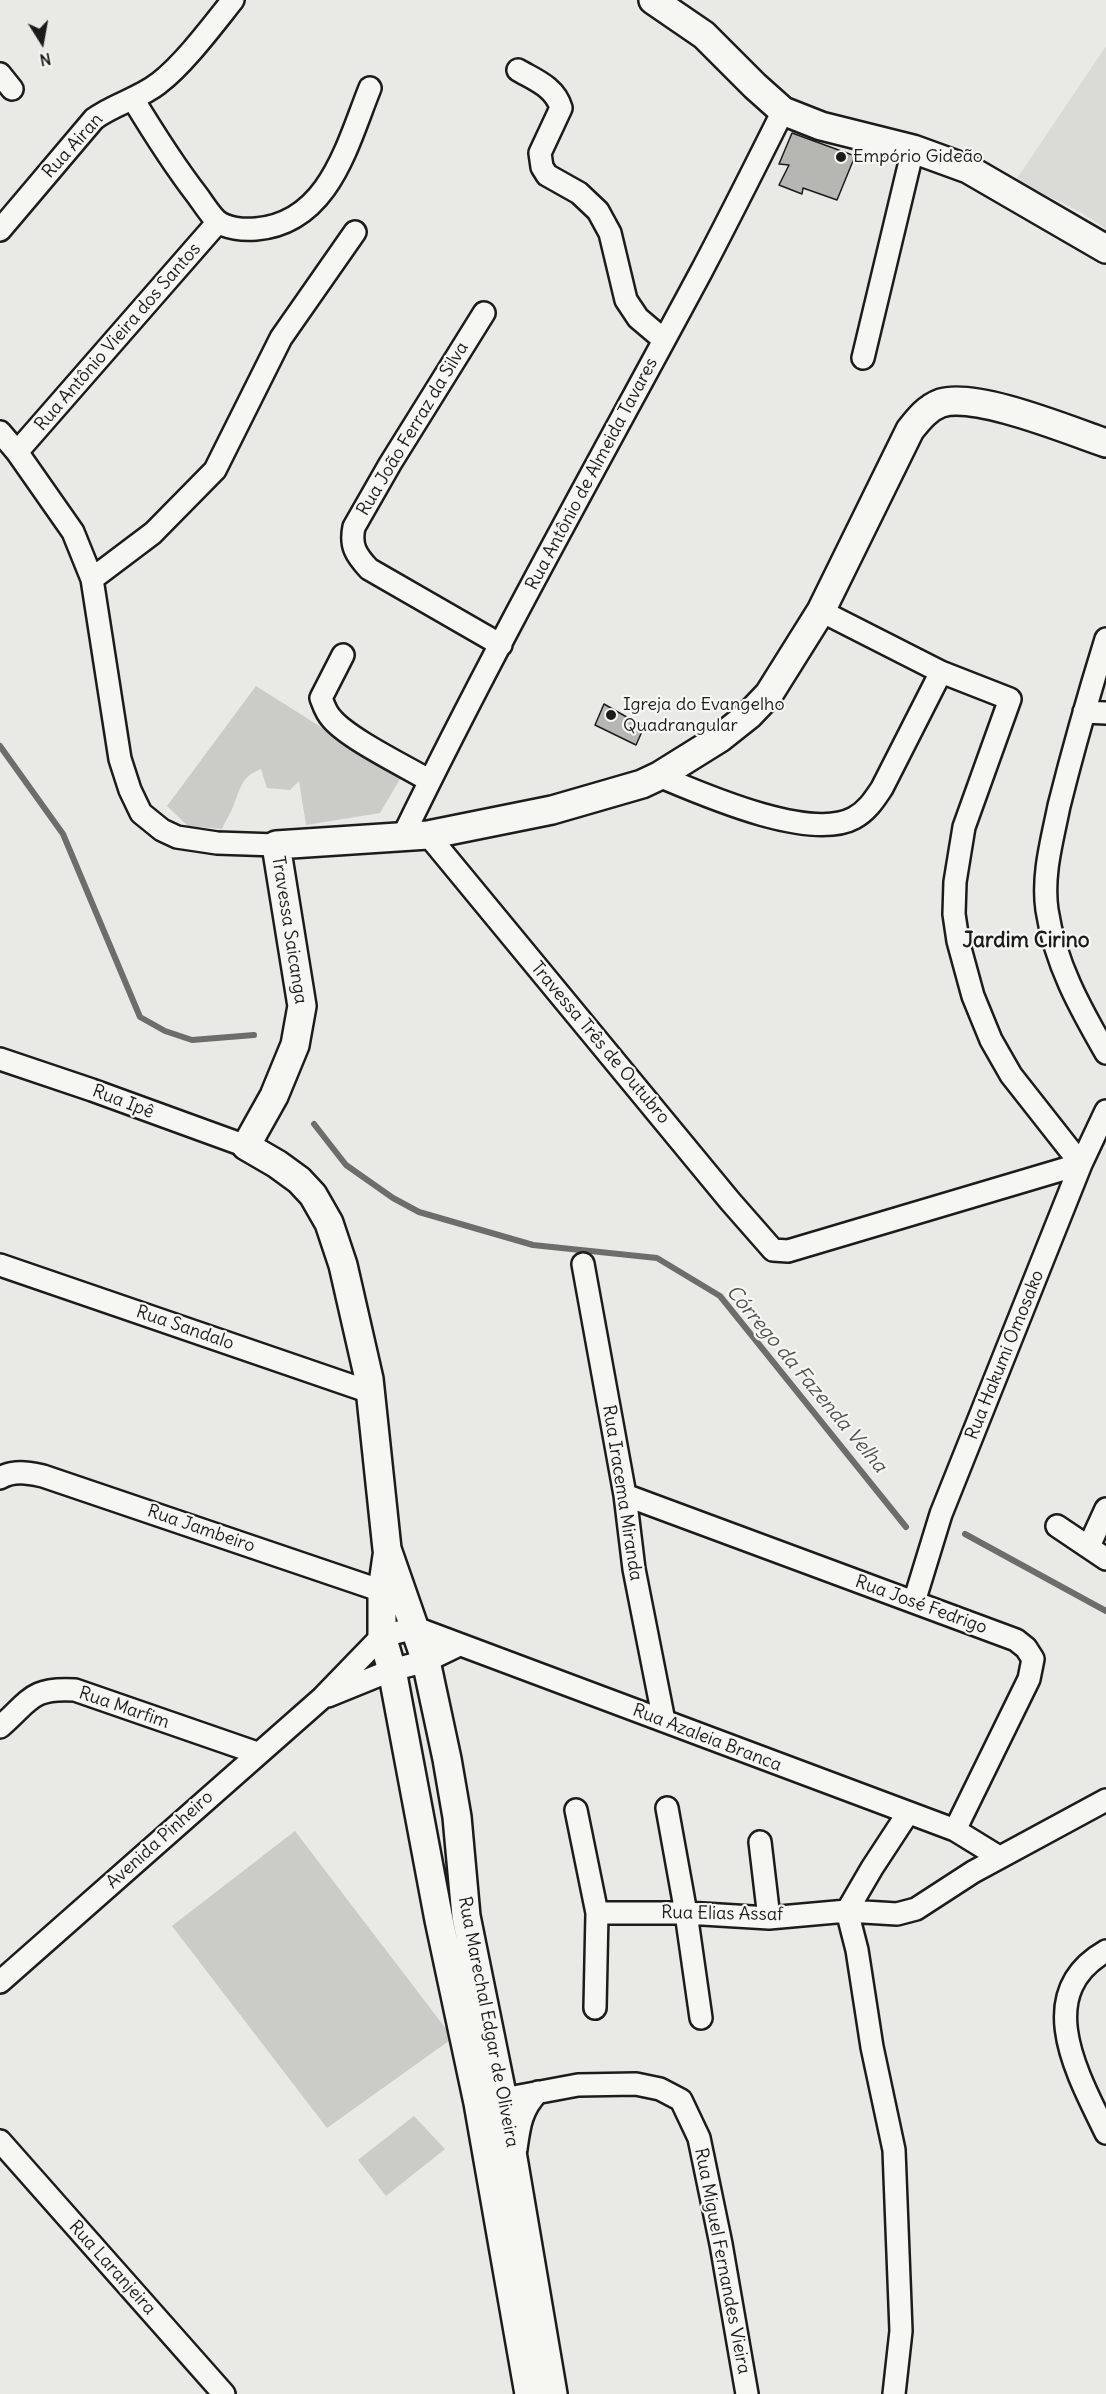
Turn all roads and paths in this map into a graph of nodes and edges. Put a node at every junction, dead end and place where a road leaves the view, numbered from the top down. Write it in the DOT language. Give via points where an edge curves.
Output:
graph roads {
  1 [pos="233,0"];
  2 [pos="653,0"];
  3 [pos="518,70"];
  4 [pos="370,88"];
  5 [pos="133,99"];
  6 [pos="783,111"];
  7 [pos="913,149"];
  8 [pos="218,222"];
  9 [pos="0,230"];
  10 [pos="355,232"];
  11 [pos="1106,249"];
  12 [pos="483,313"];
  13 [pos="664,340"];
  14 [pos="863,358"];
  15 [pos="0,432"];
  16 [pos="1106,443"];
  17 [pos="17,452"];
  18 [pos="92,579"];
  19 [pos="822,611"];
  20 [pos="1106,639"];
  21 [pos="501,645"];
  22 [pos="343,655"];
  23 [pos="940,672"];
  24 [pos="1084,712"];
  25 [pos="1106,714"];
  26 [pos="659,776"];
  27 [pos="430,781"];
  28 [pos="415,837"];
  29 [pos="276,845"];
  30 [pos="1106,1053"];
  31 [pos="0,1059"];
  32 [pos="1106,1111"];
  33 [pos="246,1146"];
  34 [pos="1081,1164"];
  35 [pos="582,1264"];
  36 [pos="0,1265"];
  37 [pos="370,1392"];
  38 [pos="0,1478"];
  39 [pos="625,1495"];
  40 [pos="1106,1509"];
  41 [pos="1057,1526"];
  42 [pos="1089,1546"];
  43 [pos="1106,1559"];
  44 [pos="392,1590"];
  45 [pos="914,1602"];
  46 [pos="416,1628"];
  47 [pos="382,1636"];
  48 [pos="459,1645"];
  49 [pos="426,1661"];
  50 [pos="392,1670"];
  51 [pos="322,1698"];
  52 [pos="664,1722"];
  53 [pos="0,1727"];
  54 [pos="257,1753"];
  55 [pos="1106,1800"];
  56 [pos="667,1808"];
  57 [pos="576,1810"];
  58 [pos="908,1813"];
  59 [pos="955,1830"];
  60 [pos="760,1842"];
  61 [pos="999,1857"];
  62 [pos="847,1911"];
  63 [pos="597,1913"];
  64 [pos="686,1913"];
  65 [pos="769,1918"];
  66 [pos="1106,1951"];
  67 [pos="0,1982"];
  68 [pos="595,2008"];
  69 [pos="701,2018"];
  70 [pos="538,2092"];
  71 [pos="503,2099"];
  72 [pos="1106,2133"];
  73 [pos="0,2141"];
  74 [pos="514,2161"];
  75 [pos="224,2394"];
  76 [pos="529,2394"];
  77 [pos="552,2394"];
  78 [pos="747,2394"];
  79 [pos="894,2394"];
  1 -- 5 [label="street, Rua Airan" via="161,82"];
  2 -- 6 [label="main road" via="704,35"];
  3 -- 13 [label="street" via="552,90 559,99 561,108 540,153 542,167 547,175 579,193 598,211 610,233 629,305"];
  4 -- 8 [label="street" via="332,180 314,202 294,218 271,227 247,229"];
  5 -- 8 [label="street" via="165,152"];
  5 -- 9 [label="street, Rua Airan" via="94,119"];
  6 -- 7 [label="main road" via="821,126"];
  6 -- 13 [label="street, Rua Antônio de Almeida Tavares"];
  7 -- 11 [label="main road" via="968,169"];
  7 -- 14 [label="street"];
  8 -- 17 [label="street, Rua Antônio Vieira dos Santos"];
  10 -- 18 [label="street" via="281,338 215,470 153,533"];
  12 -- 21 [label="street, Rua João Ferraz da Silva" via="390,464 351,539 358,557 369,569"];
  13 -- 21 [label="street, Rua Antônio de Almeida Tavares"];
  15 -- 17 [label="street"];
  16 -- 19 [label="main road" via="987,404 959,400 939,404 924,413 909,430"];
  17 -- 18 [label="street" via="74,532"];
  18 -- 29 [label="street" via="120,759 141,813 177,837"];
  19 -- 23 [label="street"];
  19 -- 26 [label="main road" via="769,693 749,715"];
  20 -- 24 [label="street"];
  21 -- 27 [label="street, Rua Antônio de Almeida Tavares"];
  22 -- 27 [label="street" via="321,698 326,711 333,721"];
  23 -- 26 [label="street" via="882,788 871,806 853,819 812,824 776,818 722,802"];
  23 -- 34 [label="street" via="1010,699 964,827 955,893 958,941 991,1040 1011,1075"];
  24 -- 25 [label="street"];
  24 -- 30 [label="street" via="1049,852 1047,910 1065,975"];
  26 -- 28 [label="main road" via="552,810"];
  27 -- 28 [label="street, Rua Antônio de Almeida Tavares"];
  28 -- 29 [label="main road"];
  28 -- 34 [label="street, Travessa Três de Outubro" via="772,1250 788,1251"];
  29 -- 33 [label="main road, Travessa Saicanga" via="302,1006 296,1046"];
  31 -- 33 [label="street, Rua Ipê"];
  32 -- 34 [label="street, Rua Hakumi Omosako"];
  33 -- 37 [label="main road, Rua Marechal Edgar de Oliveira" via="299,1180 329,1222 343,1265"];
  34 -- 45 [label="street, Rua Hakumi Omosako" via="941,1514"];
  35 -- 39 [label="street, Rua Iracema Miranda"];
  36 -- 37 [label="street, Rua Sandalo"];
  37 -- 44 [label="main road, Rua Marechal Edgar de Oliveira"];
  38 -- 44 [label="street, Rua Jambeiro" via="24,1472 43,1476"];
  39 -- 45 [label="street, Rua José Fedrigo"];
  39 -- 52 [label="street, Rua Iracema Miranda" via="634,1569"];
  40 -- 42 [label="street"];
  41 -- 42 [label="street"];
  42 -- 43 [label="street"];
  44 -- 46 [label="main road, Rua Marechal Edgar de Oliveira"];
  44 -- 47 [label="main road, Rua Marechal Edgar de Oliveira"];
  45 -- 59 [label="street, Rua José Fedrigo" via="1016,1640 1033,1659 1029,1679"];
  46 -- 47 [label="street"];
  46 -- 48 [label="street, Rua Azaleia Branca"];
  46 -- 49 [label="main road, Rua Marechal Edgar de Oliveira"];
  47 -- 50 [label="main road, Rua Marechal Edgar de Oliveira"];
  47 -- 51 [label="street, Avenida Pinheiro"];
  48 -- 49 [label="street"];
  48 -- 52 [label="street, Rua Azaleia Branca"];
  49 -- 50 [label="street, Avenida Pinheiro"];
  49 -- 71 [label="main road, Rua Marechal Edgar de Oliveira" via="457,1817 466,1916"];
  50 -- 51 [label="street, Avenida Pinheiro"];
  50 -- 76 [label="main road, Rua Marechal Edgar de Oliveira" via="438,1920 478,2103"];
  51 -- 54 [label="street, Avenida Pinheiro"];
  52 -- 58 [label="street, Rua Azaleia Branca"];
  53 -- 54 [label="street, Rua Marfim" via="36,1694 52,1689 75,1690"];
  54 -- 67 [label="street, Avenida Pinheiro"];
  55 -- 61 [label="street, Rua Elias Assaf"];
  56 -- 64 [label="street"];
  57 -- 63 [label="street"];
  58 -- 59 [label="street, Rua Azaleia Branca"];
  58 -- 62 [label="street"];
  59 -- 61 [label="street, Rua Azaleia Branca"];
  60 -- 65 [label="street"];
  61 -- 62 [label="street, Rua Elias Assaf" via="916,1909 897,1914"];
  62 -- 65 [label="street, Rua Elias Assaf"];
  62 -- 79 [label="street" via="894,2150 901,2331"];
  63 -- 64 [label="street, Rua Elias Assaf"];
  63 -- 68 [label="street"];
  64 -- 65 [label="street, Rua Elias Assaf"];
  64 -- 69 [label="street"];
  66 -- 72 [label="street" via="1085,1965 1070,1986 1065,2011 1067,2039 1076,2072"];
  70 -- 71 [label="street, Rua Miguel Fernandes Vieira"];
  70 -- 74 [label="street" via="520,2119"];
  70 -- 78 [label="street, Rua Miguel Fernandes Vieira" via="578,2085 636,2084 660,2089 681,2100 699,2138"];
  71 -- 74 [label="main road, Rua Marechal Edgar de Oliveira"];
  73 -- 75 [label="street, Rua Laranjeira"];
  74 -- 77 [label="main road, Rua Marechal Edgar de Oliveira"];
}
